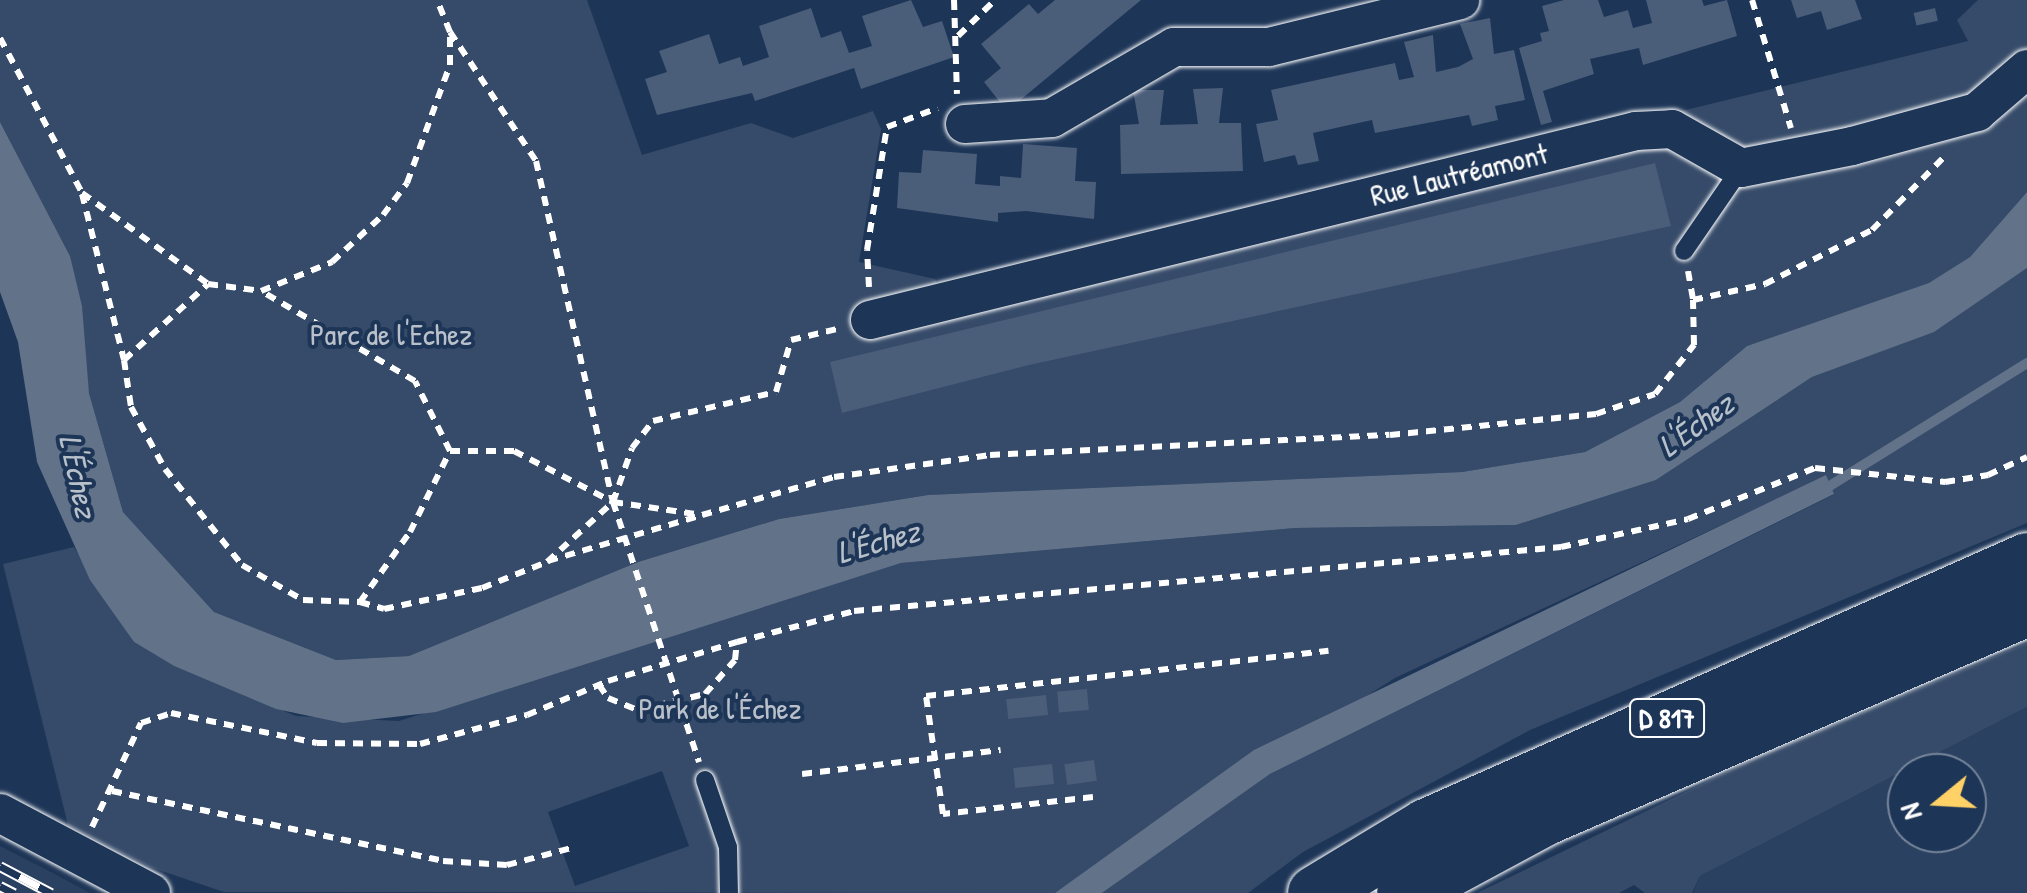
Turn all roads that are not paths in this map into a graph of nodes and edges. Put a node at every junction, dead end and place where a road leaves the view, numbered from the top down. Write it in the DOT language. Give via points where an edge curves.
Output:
graph roads {
  1 [pos="1460,0"];
  2 [pos="2027,70"];
  3 [pos="965,124"];
  4 [pos="1741,168"];
  5 [pos="1684,252"];
  6 [pos="870,320"];
  7 [pos="2027,560"];
  8 [pos="2027,608"];
  9 [pos="706,780"];
  10 [pos="0,813"];
  11 [pos="151,893"];
  12 [pos="728,893"];
  13 [pos="1315,893"];
  14 [pos="1404,893"];
  1 -- 3 [label="street" via="1270,47 1174,47 1052,118"];
  2 -- 4 [label="street" via="1977,112"];
  4 -- 5 [label="lane"];
  4 -- 6 [label="street, Rue Lautréamont" via="1672,129 1636,131"];
  7 -- 13 [label="main road, D 817" via="1426,826"];
  8 -- 14 [label="main road, D 817" via="1544,818"];
  9 -- 12 [label="lane" via="728,847"];
  10 -- 11 [label="street"];
}
